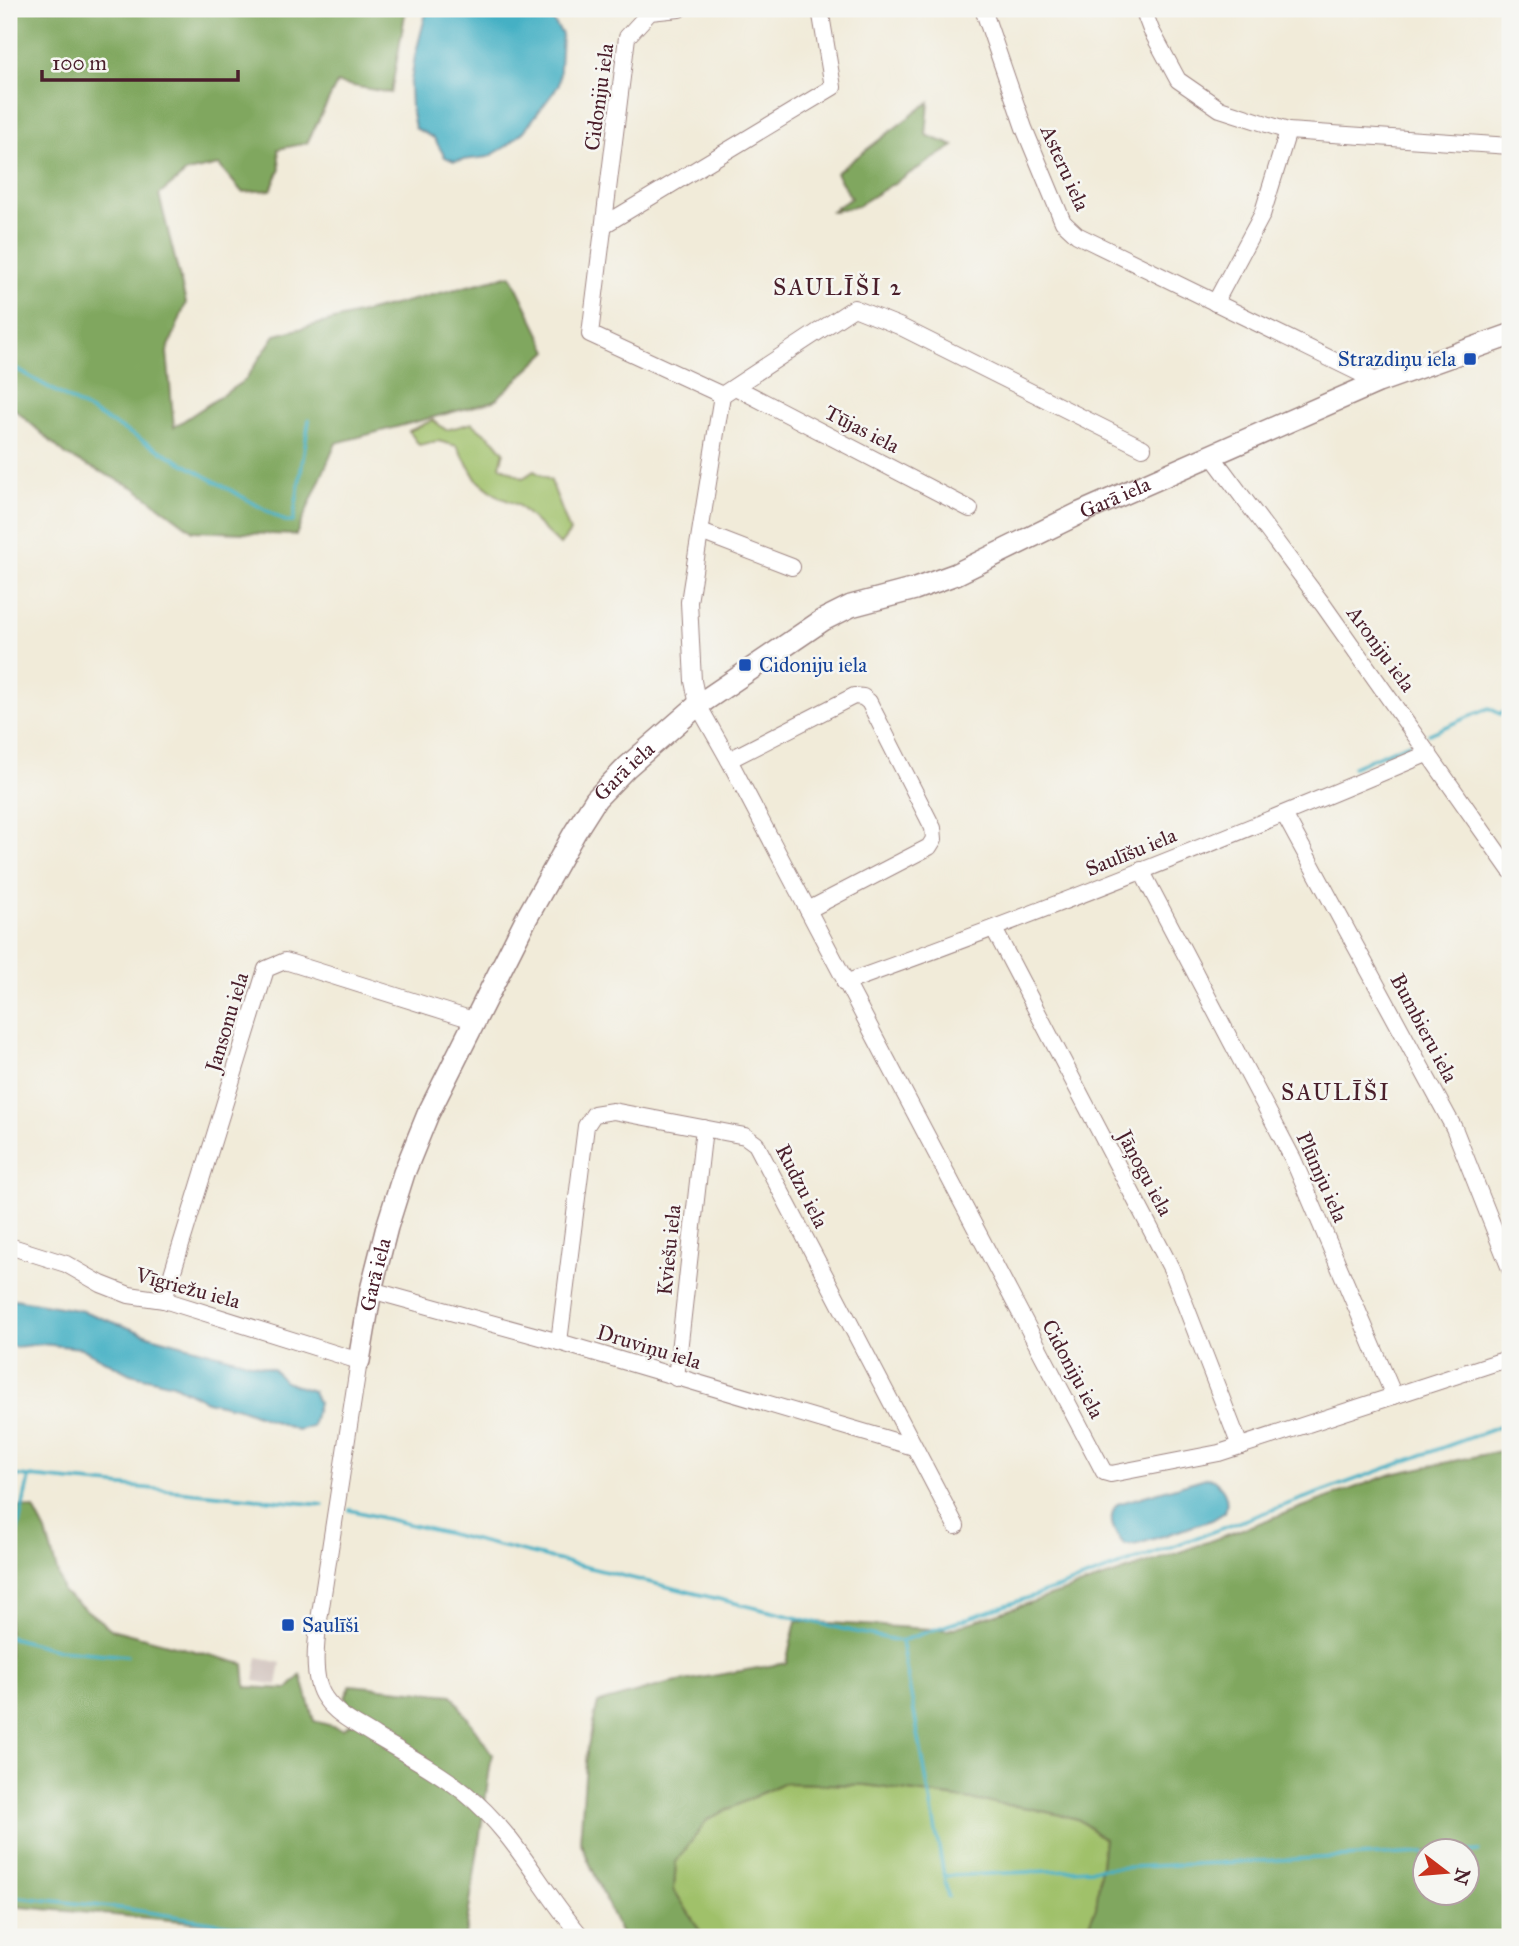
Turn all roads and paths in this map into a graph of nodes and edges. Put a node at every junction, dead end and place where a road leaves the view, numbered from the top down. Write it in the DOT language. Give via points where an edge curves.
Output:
graph roads {
  1 [pos="679,9"];
  2 [pos="820,9"];
  3 [pos="983,9"];
  4 [pos="1143,9"];
  5 [pos="1288,131"];
  6 [pos="1510,146"];
  7 [pos="604,225"];
  8 [pos="1215,303"];
  9 [pos="1510,335"];
  10 [pos="1378,382"];
  11 [pos="729,391"];
  12 [pos="1143,448"];
  13 [pos="1212,456"];
  14 [pos="970,509"];
  15 [pos="701,532"];
  16 [pos="792,567"];
  17 [pos="698,705"];
  18 [pos="1429,753"];
  19 [pos="729,760"];
  20 [pos="1284,814"];
  21 [pos="1141,870"];
  22 [pos="1510,870"];
  23 [pos="808,911"];
  24 [pos="994,929"];
  25 [pos="845,983"];
  26 [pos="476,1021"];
  27 [pos="704,1128"];
  28 [pos="9,1246"];
  29 [pos="1510,1269"];
  30 [pos="371,1290"];
  31 [pos="164,1300"];
  32 [pos="559,1342"];
  33 [pos="1510,1358"];
  34 [pos="359,1361"];
  35 [pos="676,1378"];
  36 [pos="1394,1396"];
  37 [pos="1240,1446"];
  38 [pos="914,1447"];
  39 [pos="956,1526"];
  40 [pos="582,1937"];
  1 -- 7 [label="street, Cidoniju iela" via="650,12 627,37"];
  2 -- 7 [label="street" via="834,87"];
  3 -- 8 [label="street, Asteru iela" via="1062,222 1077,235"];
  4 -- 5 [label="street" via="1178,80 1220,109"];
  5 -- 6 [label="street"];
  5 -- 8 [label="street" via="1262,215"];
  7 -- 11 [label="street, Cidoniju iela" via="590,334"];
  8 -- 10 [label="street, Asteru iela"];
  9 -- 10 [label="street, Garā iela"];
  10 -- 13 [label="street, Garā iela"];
  11 -- 12 [label="street" via="854,308"];
  11 -- 14 [label="street, Tūjas iela"];
  11 -- 15 [label="street, Cidoniju iela"];
  13 -- 17 [label="street, Garā iela" via="956,574 851,606"];
  13 -- 18 [label="street, Aroniju iela"];
  15 -- 16 [label="street"];
  15 -- 17 [label="street, Cidoniju iela" via="689,602"];
  17 -- 19 [label="street, Cidoniju iela"];
  17 -- 26 [label="street, Garā iela" via="596,799 526,919"];
  18 -- 20 [label="street, Saulīšu iela"];
  18 -- 22 [label="street, Aroniju iela"];
  19 -- 23 [label="street, Cidoniju iela"];
  19 -- 23 [label="street" via="854,696 863,697 874,714 933,828 934,839 929,847"];
  20 -- 21 [label="street, Saulīšu iela"];
  20 -- 29 [label="street, Bumbieru iela" via="1454,1128"];
  21 -- 24 [label="street, Saulīšu iela"];
  21 -- 36 [label="street, Plūmju iela" via="1293,1159"];
  23 -- 25 [label="street, Cidoniju iela"];
  24 -- 25 [label="street, Saulīšu iela"];
  24 -- 37 [label="street, Jāņogu iela" via="1171,1268"];
  25 -- 37 [label="street, Cidoniju iela" via="1104,1472"];
  26 -- 30 [label="street, Garā iela" via="428,1114 404,1173"];
  26 -- 31 [label="street, Jansonu iela" via="285,961 265,969"];
  27 -- 32 [label="street, Rudzu iela" via="613,1111 594,1114 586,1126"];
  27 -- 35 [label="street, Kviešu iela"];
  27 -- 38 [label="street, Rudzu iela" via="745,1136 756,1143"];
  28 -- 31 [label="street, Vīgriežu iela" via="66,1264 129,1295"];
  30 -- 32 [label="street, Druviņu iela"];
  30 -- 34 [label="street, Garā iela"];
  31 -- 34 [label="street, Vīgriežu iela"];
  32 -- 35 [label="street, Druviņu iela"];
  33 -- 36 [label="street, Cidoniju iela"];
  34 -- 40 [label="street, Garā iela" via="315,1651 324,1698 342,1716 465,1793 503,1827 561,1914"];
  35 -- 38 [label="street, Druviņu iela"];
  36 -- 37 [label="street, Cidoniju iela"];
  38 -- 39 [label="street, Rudzu iela"];
}
